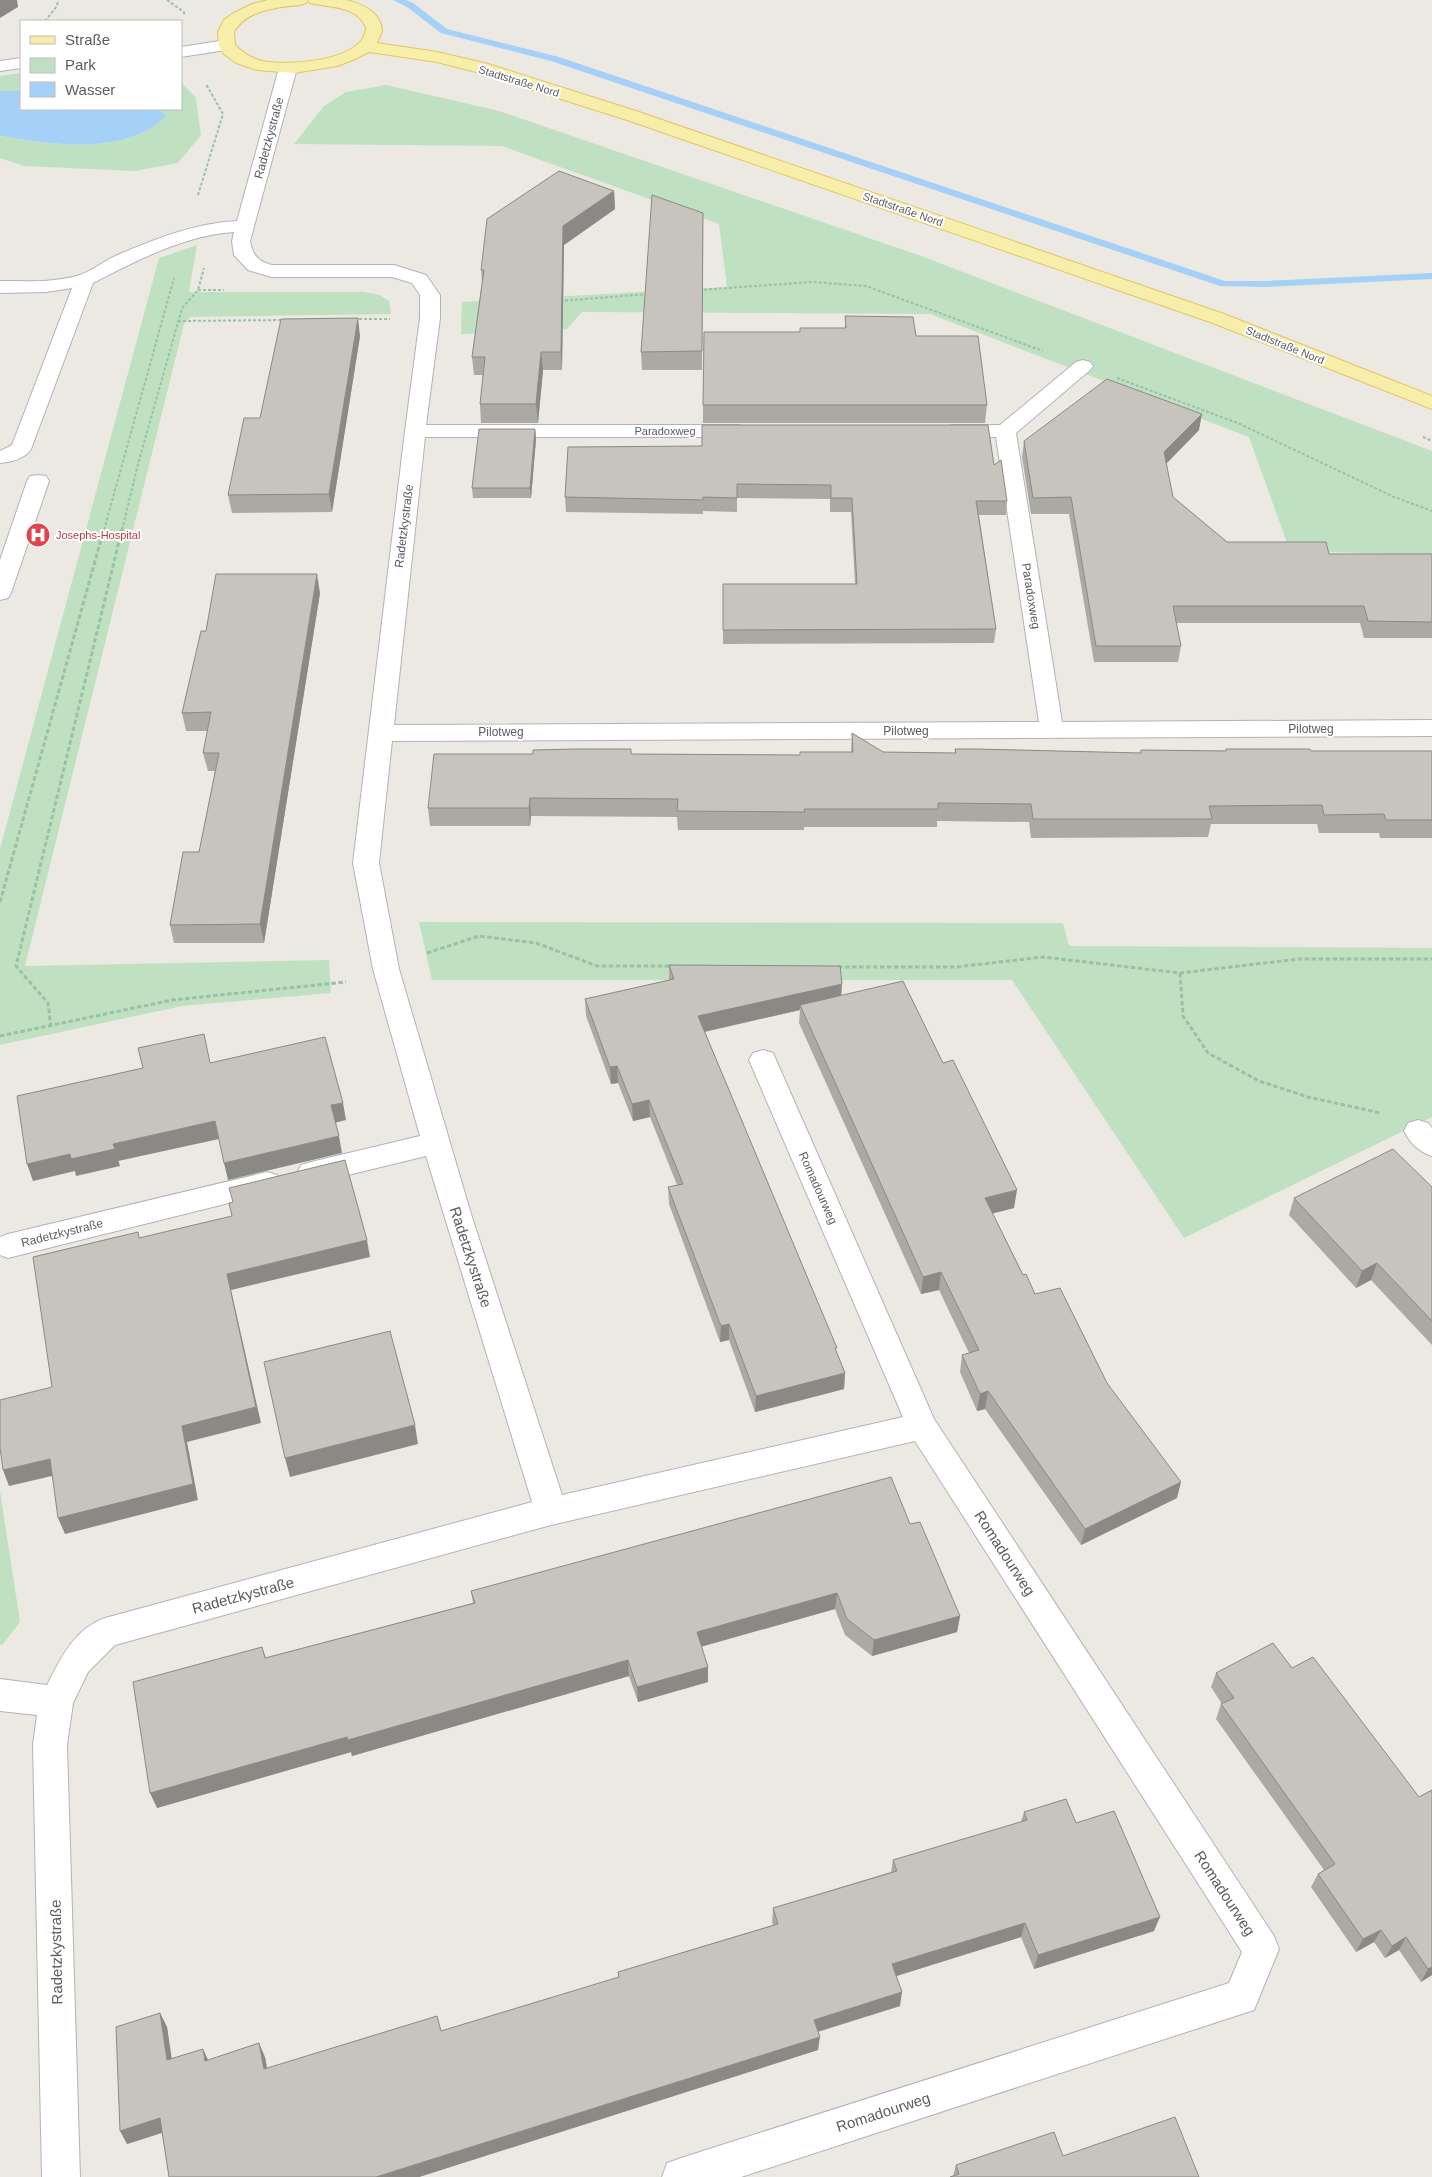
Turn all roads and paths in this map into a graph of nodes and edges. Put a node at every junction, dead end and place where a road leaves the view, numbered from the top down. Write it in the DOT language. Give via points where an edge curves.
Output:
graph roads {
  1 [pos="58,0"];
  2 [pos="167,0"];
  3 [pos="300,0"];
  4 [pos="316,0"];
  5 [pos="250,4"];
  6 [pos="46,20"];
  7 [pos="185,21"];
  8 [pos="226,45"];
  9 [pos="365,46"];
  10 [pos="182,52"];
  11 [pos="20,63"];
  12 [pos="0,66"];
  13 [pos="288,68"];
  14 [pos="280,94"];
  15 [pos="245,226"];
  16 [pos="185,237"];
  17 [pos="85,280"];
  18 [pos="0,287"];
  19 [pos="198,290"];
  20 [pos="693,291"];
  21 [pos="653,294"];
  22 [pos="554,301"];
  23 [pos="346,319"];
  24 [pos="395,319"];
  25 [pos="286,320"];
  26 [pos="178,321"];
  27 [pos="1083,366"];
  28 [pos="1432,403"];
  29 [pos="415,431"];
  30 [pos="755,431"];
  31 [pos="935,431"];
  32 [pos="1005,431"];
  33 [pos="1423,437"];
  34 [pos="1432,441"];
  35 [pos="0,457"];
  36 [pos="38,481"];
  37 [pos="1432,511"];
  38 [pos="0,593"];
  39 [pos="1432,728"];
  40 [pos="1052,731"];
  41 [pos="380,732"];
  42 [pos="0,902"];
  43 [pos="1432,958"];
  44 [pos="677,966"];
  45 [pos="837,966"];
  46 [pos="386,969"];
  47 [pos="1180,973"];
  48 [pos="51,1027"];
  49 [pos="0,1036"];
  50 [pos="762,1060"];
  51 [pos="1425,1138"];
  52 [pos="436,1142"];
  53 [pos="8,1246"];
  54 [pos="922,1426"];
  55 [pos="551,1511"];
  56 [pos="0,1695"];
  57 [pos="56,1702"];
  58 [pos="61,2177"];
  59 [pos="680,2177"];
  1 -- 6 [label="path"];
  2 -- 7 [label="path" via="184,12"];
  3 -- 5 [label="main road"];
  4 -- 9 [label="main road" via="354,8 370,19 374,32"];
  5 -- 8 [label="main road" via="232,22 225,35"];
  8 -- 10 [label="street"];
  8 -- 13 [label="main road" via="251,62"];
  9 -- 13 [label="main road" via="326,64"];
  9 -- 28 [label="main road, Stadtstraße Nord" via="482,68 633,116 1218,318"];
  11 -- 12 [label="street"];
  13 -- 14 [label="street, Radetzkystraße"];
  14 -- 15 [label="street, Radetzkystraße"];
  14 -- 16 [label="path" via="240,93 204,79 223,114"];
  15 -- 16 [label="street" via="214,228"];
  15 -- 29 [label="street, Radetzkystraße" via="241,241 243,255 255,266 270,272 394,271 419,279 430,295 430,318"];
  16 -- 17 [label="street" via="126,258"];
  16 -- 42 [label="path"];
  17 -- 18 [label="street" via="46,286"];
  17 -- 35 [label="street" via="21,449"];
  19 -- 26 [label="path" via="182,308"];
  20 -- 27 [label="path" via="812,282 866,286"];
  21 -- 22 [label="path"];
  23 -- 24 [label="path"];
  25 -- 26 [label="path"];
  26 -- 48 [label="path" via="138,464 16,966 48,1003"];
  27 -- 32 [label="street"];
  27 -- 37 [label="path" via="1240,424 1394,497"];
  29 -- 30 [label="street, Paradoxweg"];
  29 -- 41 [label="street, Radetzkystraße"];
  31 -- 32 [label="street"];
  32 -- 40 [label="street, Paradoxweg"];
  33 -- 34 [label="path"];
  36 -- 38 [label="street"];
  39 -- 40 [label="street, Pilotweg"];
  40 -- 41 [label="street, Pilotweg"];
  41 -- 46 [label="street, Radetzkystraße" via="366,863"];
  43 -- 47 [label="path" via="1299,959"];
  44 -- 46 [label="path" via="598,966 536,943 479,936"];
  45 -- 47 [label="path" via="956,967 1043,957"];
  46 -- 48 [label="path" via="343,983 172,1000"];
  46 -- 52 [label="street, Radetzkystraße"];
  47 -- 51 [label="path" via="1183,1016 1208,1053 1259,1081 1308,1097 1387,1115"];
  48 -- 49 [label="path"];
  50 -- 54 [label="street, Romadourweg"];
  52 -- 53 [label="street, Radetzkystraße"];
  52 -- 55 [label="street, Radetzkystraße"];
  54 -- 55 [label="street"];
  54 -- 59 [label="street, Romadourweg" via="1261,1949 1241,1997"];
  55 -- 57 [label="street, Radetzkystraße" via="105,1633 76,1661"];
  56 -- 57 [label="street"];
  57 -- 58 [label="street, Radetzkystraße" via="50,1745"];
}
